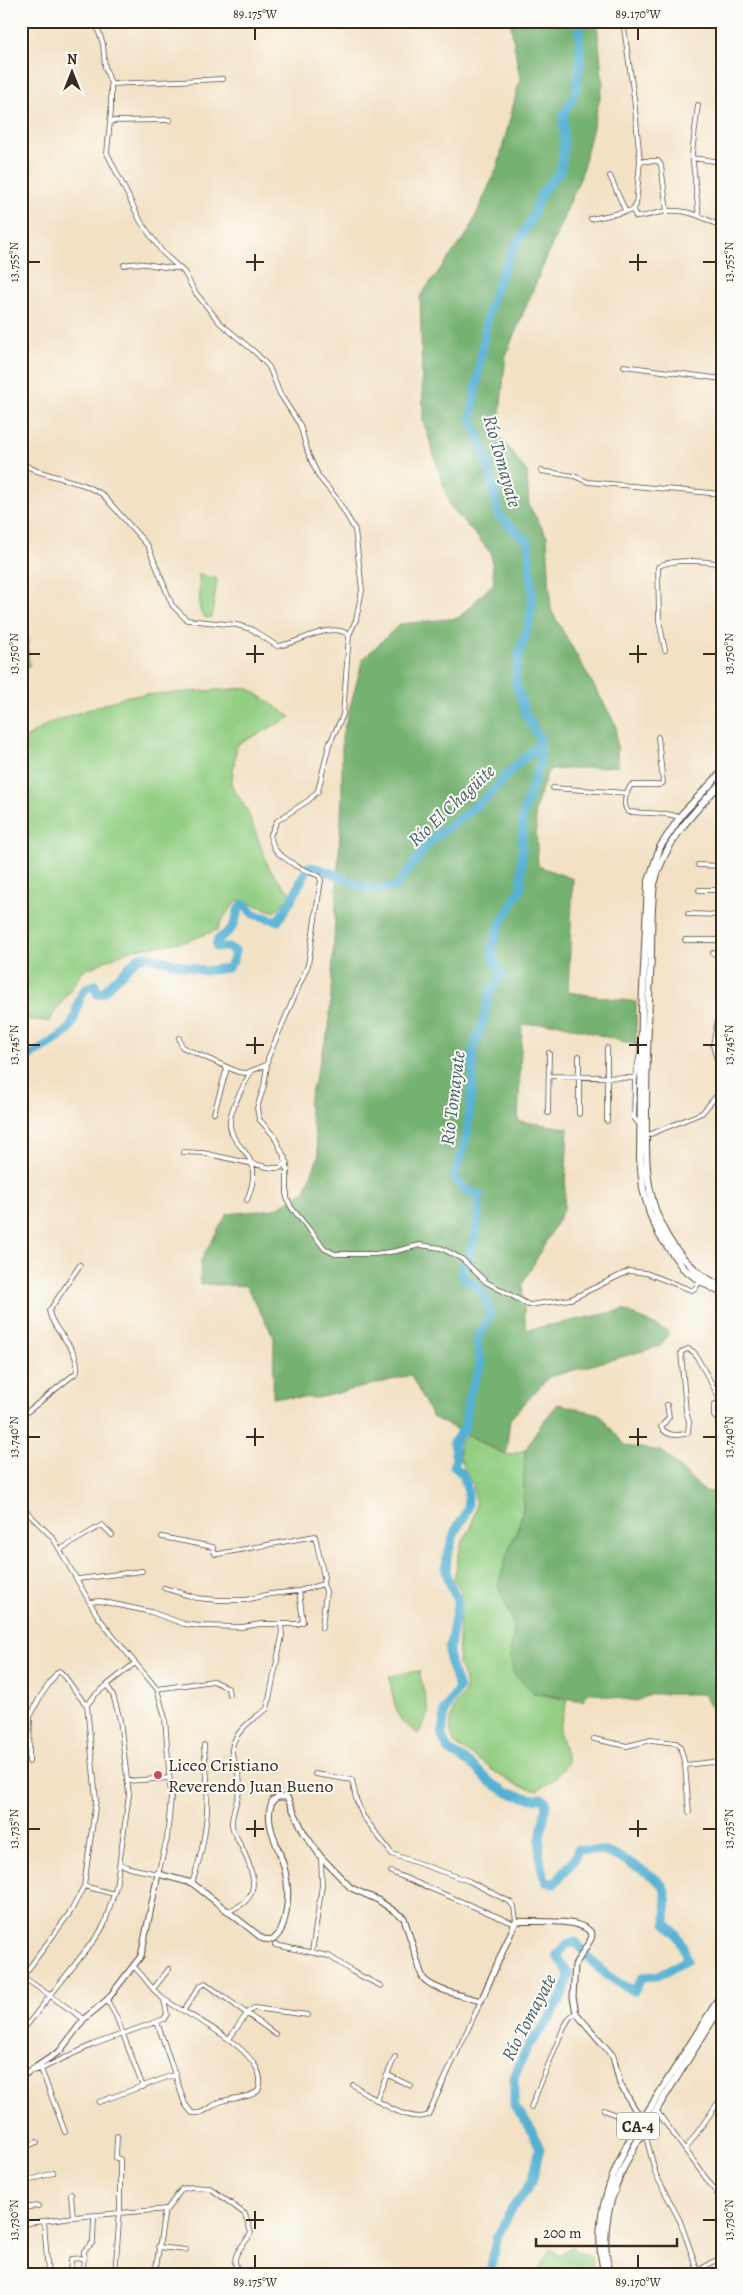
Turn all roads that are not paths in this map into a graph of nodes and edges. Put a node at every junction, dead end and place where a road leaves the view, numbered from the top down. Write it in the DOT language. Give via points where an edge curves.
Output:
graph roads {
  1 [pos="95,21"];
  2 [pos="623,21"];
  3 [pos="223,79"];
  4 [pos="111,84"];
  5 [pos="698,105"];
  6 [pos="170,120"];
  7 [pos="111,121"];
  8 [pos="692,158"];
  9 [pos="640,161"];
  10 [pos="722,162"];
  11 [pos="610,176"];
  12 [pos="625,210"];
  13 [pos="633,210"];
  14 [pos="667,211"];
  15 [pos="699,216"];
  16 [pos="591,219"];
  17 [pos="722,227"];
  18 [pos="124,266"];
  19 [pos="180,268"];
  20 [pos="624,366"];
  21 [pos="722,379"];
  22 [pos="21,463"];
  23 [pos="541,471"];
  24 [pos="722,494"];
  25 [pos="722,564"];
  26 [pos="349,635"];
  27 [pos="665,650"];
  28 [pos="658,738"];
  29 [pos="720,773"];
  30 [pos="722,782"];
  31 [pos="554,788"];
  32 [pos="627,793"];
  33 [pos="683,817"];
  34 [pos="698,865"];
  35 [pos="722,866"];
  36 [pos="699,890"];
  37 [pos="722,890"];
  38 [pos="688,914"];
  39 [pos="722,915"];
  40 [pos="686,940"];
  41 [pos="722,940"];
  42 [pos="713,953"];
  43 [pos="722,959"];
  44 [pos="722,999"];
  45 [pos="721,1007"];
  46 [pos="722,1035"];
  47 [pos="179,1038"];
  48 [pos="713,1045"];
  49 [pos="607,1048"];
  50 [pos="641,1051"];
  51 [pos="549,1053"];
  52 [pos="579,1056"];
  53 [pos="266,1065"];
  54 [pos="227,1068"];
  55 [pos="251,1071"];
  56 [pos="549,1076"];
  57 [pos="579,1077"];
  58 [pos="608,1078"];
  59 [pos="634,1078"];
  60 [pos="548,1112"];
  61 [pos="214,1113"];
  62 [pos="579,1114"];
  63 [pos="607,1121"];
  64 [pos="640,1125"];
  65 [pos="646,1136"];
  66 [pos="183,1152"];
  67 [pos="288,1162"];
  68 [pos="253,1164"];
  69 [pos="247,1200"];
  70 [pos="80,1265"];
  71 [pos="700,1281"];
  72 [pos="711,1285"];
  73 [pos="722,1287"];
  74 [pos="722,1293"];
  75 [pos="667,1405"];
  76 [pos="21,1417"];
  77 [pos="722,1425"];
  78 [pos="21,1506"];
  79 [pos="112,1535"];
  80 [pos="162,1537"];
  81 [pos="61,1549"];
  82 [pos="142,1571"];
  83 [pos="78,1580"];
  84 [pos="323,1584"];
  85 [pos="164,1588"];
  86 [pos="299,1591"];
  87 [pos="90,1602"];
  88 [pos="282,1623"];
  89 [pos="322,1628"];
  90 [pos="135,1663"];
  91 [pos="107,1685"];
  92 [pos="158,1688"];
  93 [pos="229,1694"];
  94 [pos="88,1704"];
  95 [pos="594,1739"];
  96 [pos="204,1744"];
  97 [pos="29,1762"];
  98 [pos="685,1765"];
  99 [pos="315,1774"];
  100 [pos="722,1774"];
  101 [pos="170,1778"];
  102 [pos="127,1781"];
  103 [pos="689,1812"];
  104 [pos="321,1857"];
  105 [pos="120,1864"];
  106 [pos="391,1872"];
  107 [pos="158,1874"];
  108 [pos="192,1883"];
  109 [pos="84,1886"];
  110 [pos="114,1894"];
  111 [pos="228,1911"];
  112 [pos="516,1923"];
  113 [pos="275,1945"];
  114 [pos="312,1952"];
  115 [pos="133,1966"];
  116 [pos="169,1969"];
  117 [pos="22,1978"];
  118 [pos="381,1986"];
  119 [pos="154,1989"];
  120 [pos="722,1994"];
  121 [pos="51,1995"];
  122 [pos="107,2000"];
  123 [pos="164,2000"];
  124 [pos="481,2001"];
  125 [pos="722,2005"];
  126 [pos="184,2010"];
  127 [pos="248,2012"];
  128 [pos="576,2013"];
  129 [pos="308,2015"];
  130 [pos="84,2019"];
  131 [pos="157,2022"];
  132 [pos="24,2030"];
  133 [pos="275,2034"];
  134 [pos="122,2035"];
  135 [pos="229,2039"];
  136 [pos="395,2057"];
  137 [pos="41,2069"];
  138 [pos="32,2071"];
  139 [pos="176,2074"];
  140 [pos="388,2075"];
  141 [pos="21,2077"];
  142 [pos="353,2085"];
  143 [pos="411,2086"];
  144 [pos="143,2088"];
  145 [pos="722,2097"];
  146 [pos="376,2100"];
  147 [pos="99,2102"];
  148 [pos="531,2107"];
  149 [pos="604,2110"];
  150 [pos="656,2110"];
  151 [pos="644,2118"];
  152 [pos="642,2127"];
  153 [pos="65,2132"];
  154 [pos="117,2136"];
  155 [pos="37,2142"];
  156 [pos="21,2149"];
  157 [pos="685,2150"];
  158 [pos="53,2173"];
  159 [pos="21,2183"];
  160 [pos="71,2194"];
  161 [pos="722,2200"];
  162 [pos="38,2206"];
  163 [pos="21,2208"];
  164 [pos="164,2209"];
  165 [pos="119,2213"];
  166 [pos="94,2216"];
  167 [pos="73,2217"];
  168 [pos="44,2221"];
  169 [pos="21,2224"];
  170 [pos="158,2246"];
  171 [pos="186,2250"];
  172 [pos="83,2258"];
  173 [pos="722,2258"];
  174 [pos="236,2268"];
  175 [pos="699,2273"];
  176 [pos="48,2274"];
  177 [pos="70,2274"];
  178 [pos="83,2274"];
  179 [pos="115,2274"];
  180 [pos="155,2274"];
  181 [pos="229,2274"];
  182 [pos="239,2274"];
  183 [pos="605,2274"];
  184 [pos="610,2274"];
  1 -- 4 [label="street"];
  2 -- 9 [label="street"];
  3 -- 4 [label="street"];
  4 -- 7 [label="street"];
  5 -- 8 [label="street"];
  6 -- 7 [label="street"];
  7 -- 19 [label="street" via="109,160 141,222 163,253"];
  8 -- 10 [label="street"];
  8 -- 15 [label="street"];
  9 -- 13 [label="street"];
  9 -- 14 [label="street" via="658,160 661,164"];
  11 -- 12 [label="street"];
  12 -- 13 [label="street"];
  12 -- 16 [label="street"];
  13 -- 14 [label="street" via="636,218"];
  14 -- 15 [label="street" via="684,211"];
  15 -- 17 [label="street"];
  18 -- 19 [label="street" via="134,263"];
  19 -- 26 [label="street" via="208,310 256,352 268,367 280,394 300,425 319,477 352,522 362,590 356,620"];
  20 -- 21 [label="street"];
  22 -- 26 [label="street" via="104,495 148,546 172,605 187,620 237,625 250,629 277,646 322,632"];
  23 -- 24 [label="street" via="574,476 588,482"];
  25 -- 27 [label="street" via="667,563 658,567 659,621"];
  26 -- 53 [label="street" via="343,715 330,745 318,791 277,821 271,834 272,844 279,854 321,880 308,966"];
  28 -- 32 [label="street" via="664,782 659,785 631,785"];
  29 -- 33 [label="main road"];
  30 -- 33 [label="main road"];
  31 -- 32 [label="street"];
  32 -- 33 [label="street" via="625,808 628,812"];
  33 -- 50 [label="main road" via="658,852 647,891"];
  33 -- 65 [label="main road" via="661,861 653,891"];
  34 -- 35 [label="street"];
  36 -- 37 [label="street"];
  38 -- 39 [label="street"];
  40 -- 41 [label="street"];
  42 -- 43 [label="street"];
  44 -- 45 [label="street"];
  45 -- 48 [label="street"];
  46 -- 48 [label="street"];
  47 -- 54 [label="street" via="182,1047"];
  48 -- 65 [label="street" via="721,1075 719,1093 713,1102 702,1112"];
  49 -- 58 [label="street"];
  50 -- 59 [label="street" via="636,1060"];
  50 -- 64 [label="main road"];
  51 -- 56 [label="street"];
  52 -- 57 [label="street"];
  53 -- 55 [label="street"];
  53 -- 67 [label="street" via="257,1115"];
  54 -- 55 [label="street" via="246,1073"];
  54 -- 61 [label="street"];
  55 -- 68 [label="street" via="230,1122 233,1136"];
  56 -- 57 [label="street"];
  56 -- 60 [label="street"];
  57 -- 58 [label="street"];
  57 -- 62 [label="street"];
  58 -- 59 [label="street"];
  58 -- 63 [label="street"];
  59 -- 64 [label="street" via="634,1118"];
  64 -- 71 [label="main road" via="642,1184 654,1225 677,1261"];
  65 -- 72 [label="main road" via="648,1184 661,1225 685,1260"];
  66 -- 68 [label="street"];
  67 -- 68 [label="street" via="280,1168"];
  67 -- 71 [label="street" via="288,1200 327,1251 335,1254 375,1254 424,1245 441,1248 462,1259 486,1282 529,1306 571,1299 629,1271 646,1273 691,1290"];
  68 -- 69 [label="street"];
  70 -- 76 [label="street" via="49,1311 74,1356 77,1372"];
  71 -- 72 [label="main road"];
  72 -- 73 [label="main road"];
  72 -- 74 [label="main road"];
  75 -- 77 [label="street" via="668,1417 661,1427 664,1431 673,1435 688,1433 681,1352 688,1349 694,1352 718,1396 720,1402 714,1405 714,1416"];
  78 -- 81 [label="street"];
  79 -- 81 [label="street" via="102,1525"];
  80 -- 84 [label="street" via="213,1547 218,1554 316,1536"];
  81 -- 83 [label="street"];
  82 -- 83 [label="street"];
  83 -- 87 [label="street"];
  84 -- 86 [label="street"];
  84 -- 89 [label="street" via="326,1591"];
  85 -- 86 [label="street" via="197,1598 218,1600 246,1600"];
  86 -- 88 [label="street" via="303,1622"];
  87 -- 88 [label="street" via="100,1601 151,1612 200,1626 242,1627"];
  87 -- 90 [label="street"];
  88 -- 111 [label="street" via="267,1709 255,1715 233,1744 231,1752 240,1785 232,1826 248,1862 254,1887 245,1903"];
  90 -- 91 [label="street"];
  90 -- 92 [label="street"];
  91 -- 94 [label="street"];
  91 -- 102 [label="street" via="120,1720"];
  92 -- 93 [label="street" via="213,1681 228,1688"];
  92 -- 101 [label="street" via="165,1718"];
  94 -- 97 [label="street" via="73,1690 62,1672 56,1674 30,1717"];
  94 -- 109 [label="street" via="96,1800"];
  95 -- 98 [label="street" via="627,1746 650,1740 676,1743 680,1746"];
  96 -- 108 [label="street" via="208,1811"];
  98 -- 100 [label="street" via="712,1762"];
  98 -- 103 [label="street"];
  99 -- 112 [label="street" via="352,1780 363,1816 392,1854 469,1881 510,1902"];
  101 -- 102 [label="street"];
  101 -- 107 [label="street" via="169,1820"];
  102 -- 105 [label="street" via="129,1795"];
  104 -- 111 [label="street" via="304,1833 287,1797 278,1797 270,1806 270,1818 288,1887 283,1926 274,1940 263,1939"];
  104 -- 114 [label="street" via="322,1885"];
  104 -- 124 [label="street" via="350,1888 378,1900 404,1918 425,1982"];
  105 -- 107 [label="street"];
  105 -- 110 [label="street"];
  106 -- 112 [label="street"];
  107 -- 108 [label="street"];
  107 -- 115 [label="street" via="144,1943"];
  108 -- 111 [label="street"];
  109 -- 110 [label="street"];
  109 -- 117 [label="street" via="71,1911"];
  110 -- 121 [label="street" via="104,1925"];
  112 -- 124 [label="street"];
  112 -- 128 [label="street" via="573,1923 591,1932 590,1941 575,1965 573,1997"];
  113 -- 114 [label="street"];
  114 -- 118 [label="street" via="329,1956"];
  115 -- 119 [label="street"];
  115 -- 122 [label="street"];
  116 -- 119 [label="street"];
  117 -- 121 [label="street"];
  119 -- 123 [label="street"];
  120 -- 151 [label="main road, CA-4"];
  121 -- 130 [label="street"];
  121 -- 132 [label="street"];
  122 -- 130 [label="street"];
  122 -- 134 [label="street"];
  123 -- 126 [label="street"];
  123 -- 131 [label="street" via="167,2014"];
  124 -- 146 [label="street" via="428,2115 413,2118"];
  125 -- 150 [label="main road, CA-4"];
  126 -- 127 [label="street" via="205,1983"];
  126 -- 135 [label="street"];
  127 -- 129 [label="street" via="260,2008"];
  127 -- 133 [label="street"];
  127 -- 135 [label="street"];
  128 -- 148 [label="street" via="566,2021"];
  128 -- 151 [label="street" via="613,2056 620,2084"];
  130 -- 138 [label="street" via="60,2051"];
  131 -- 134 [label="street"];
  131 -- 139 [label="street"];
  134 -- 137 [label="street"];
  134 -- 144 [label="street"];
  135 -- 139 [label="street" via="257,2070 260,2086 254,2094 224,2100 203,2112 192,2113 184,2104"];
  136 -- 140 [label="street"];
  137 -- 138 [label="street"];
  137 -- 153 [label="street"];
  138 -- 141 [label="street"];
  139 -- 144 [label="street"];
  140 -- 143 [label="street"];
  140 -- 146 [label="street"];
  142 -- 146 [label="street"];
  144 -- 147 [label="street"];
  145 -- 157 [label="street"];
  149 -- 152 [label="street"];
  150 -- 152 [label="main road, CA-4"];
  150 -- 157 [label="street"];
  151 -- 152 [label="main road, CA-4"];
  152 -- 175 [label="street" via="656,2174 680,2221"];
  152 -- 183 [label="main road, CA-4" via="615,2168 604,2199 599,2240"];
  152 -- 184 [label="main road, CA-4" via="620,2172 608,2213 606,2246"];
  154 -- 165 [label="street"];
  155 -- 156 [label="street"];
  157 -- 161 [label="street"];
  158 -- 159 [label="street"];
  160 -- 167 [label="street"];
  162 -- 163 [label="street"];
  164 -- 165 [label="street"];
  164 -- 170 [label="street"];
  164 -- 174 [label="street" via="182,2189 202,2187 210,2188 245,2214 251,2233 238,2248"];
  165 -- 166 [label="street"];
  165 -- 179 [label="street"];
  166 -- 167 [label="street"];
  166 -- 172 [label="street" via="93,2242 84,2251"];
  167 -- 168 [label="street"];
  168 -- 169 [label="street"];
  168 -- 176 [label="street"];
  170 -- 171 [label="street"];
  170 -- 180 [label="street"];
  172 -- 177 [label="street" via="71,2259"];
  172 -- 178 [label="street"];
  173 -- 175 [label="street"];
  174 -- 181 [label="street"];
  174 -- 182 [label="street"];
}
